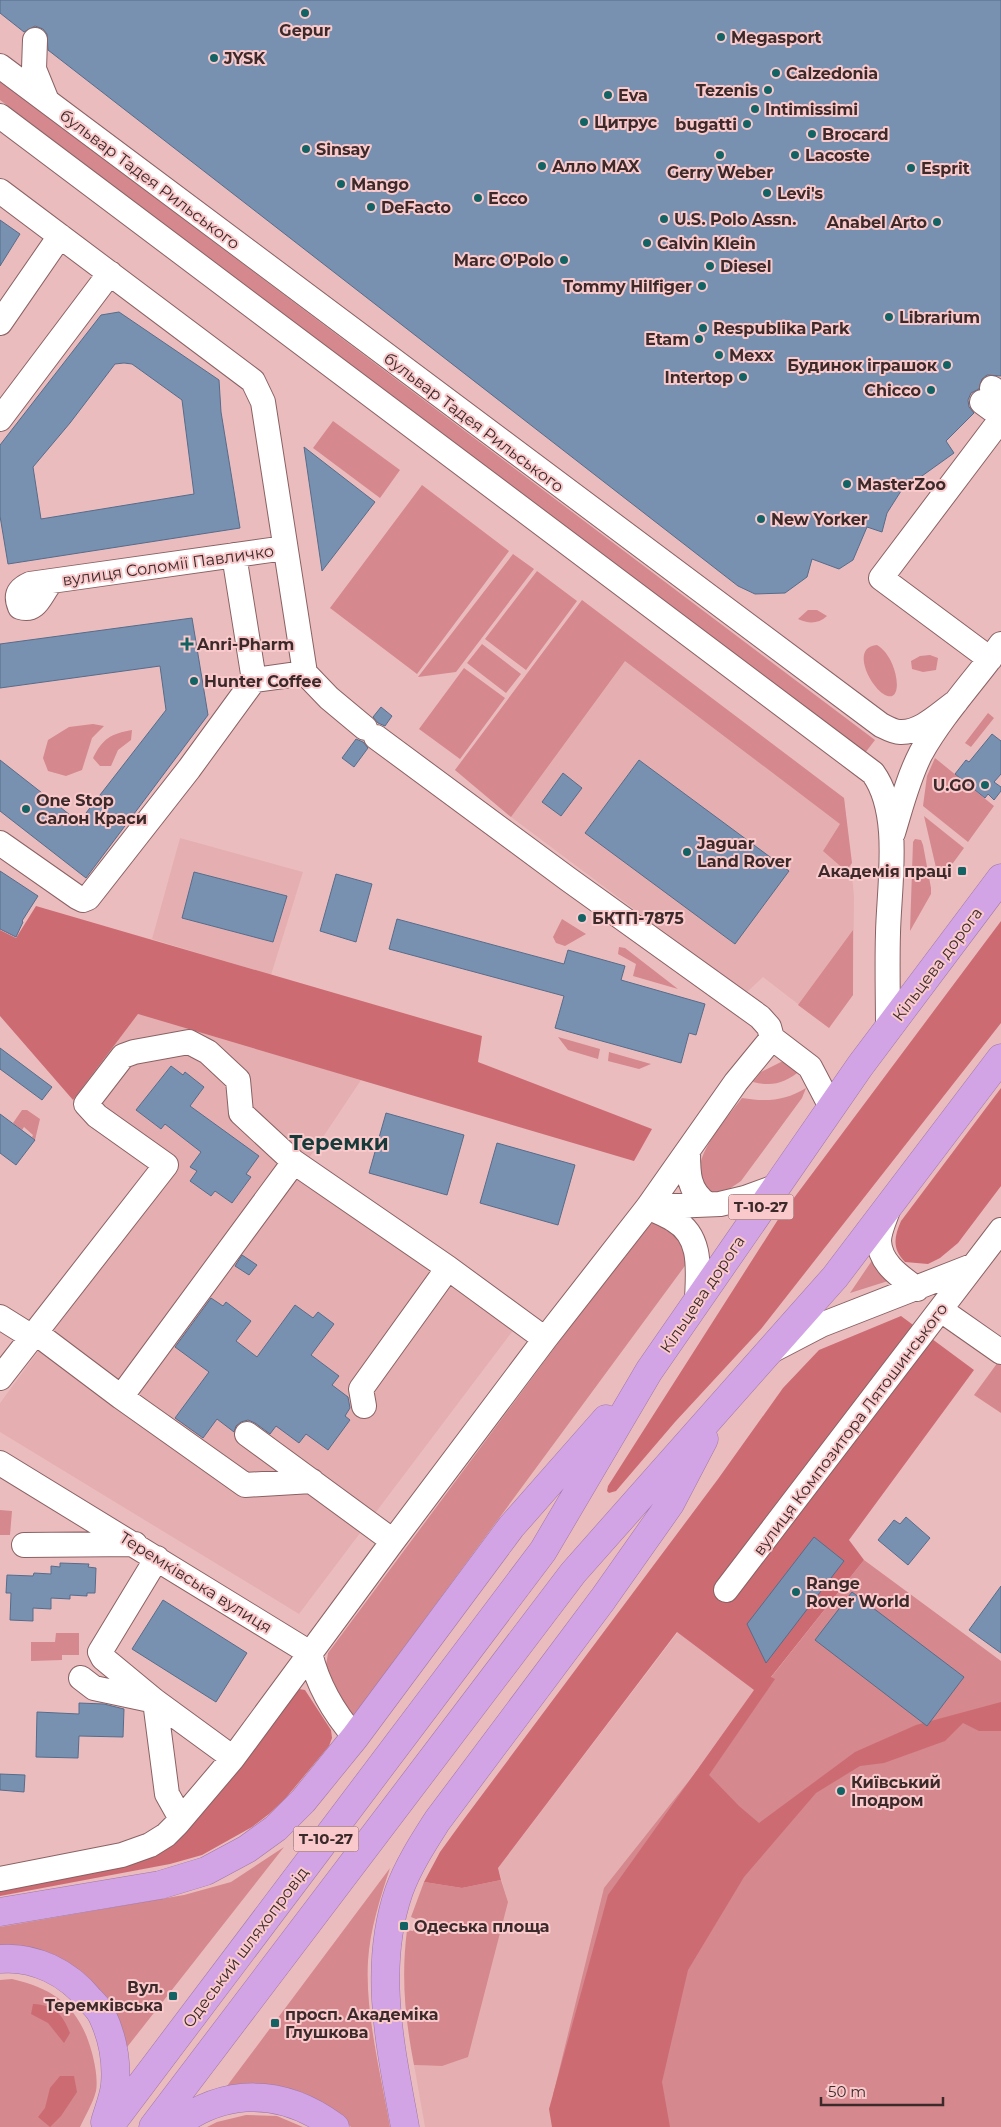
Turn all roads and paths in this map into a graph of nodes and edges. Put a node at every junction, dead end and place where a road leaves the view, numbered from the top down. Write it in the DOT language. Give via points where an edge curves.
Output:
graph roads {
  1 [pos="35,40"];
  2 [pos="0,66"];
  3 [pos="48,102"];
  4 [pos="0,116"];
  5 [pos="0,191"];
  6 [pos="60,236"];
  7 [pos="110,273"];
  8 [pos="0,323"];
  9 [pos="992,395"];
  10 [pos="1001,417"];
  11 [pos="0,419"];
  12 [pos="284,548"];
  13 [pos="234,556"];
  14 [pos="52,582"];
  15 [pos="995,651"];
  16 [pos="304,673"];
  17 [pos="254,680"];
  18 [pos="956,702"];
  19 [pos="892,837"];
  20 [pos="0,844"];
  21 [pos="1001,878"];
  22 [pos="888,1029"];
  23 [pos="772,1038"];
  24 [pos="1001,1058"];
  25 [pos="831,1107"];
  26 [pos="688,1152"];
  27 [pos="294,1162"];
  28 [pos="775,1187"];
  29 [pos="707,1204"];
  30 [pos="889,1206"];
  31 [pos="648,1207"];
  32 [pos="1001,1230"];
  33 [pos="972,1266"];
  34 [pos="448,1268"];
  35 [pos="917,1289"];
  36 [pos="697,1300"];
  37 [pos="941,1310"];
  38 [pos="0,1317"];
  39 [pos="34,1335"];
  40 [pos="545,1339"];
  41 [pos="771,1351"];
  42 [pos="1001,1352"];
  43 [pos="649,1371"];
  44 [pos="0,1378"];
  45 [pos="121,1397"];
  46 [pos="723,1402"];
  47 [pos="364,1406"];
  48 [pos="247,1434"];
  49 [pos="0,1463"];
  50 [pos="312,1481"];
  51 [pos="393,1540"];
  52 [pos="135,1544"];
  53 [pos="24,1545"];
  54 [pos="543,1551"];
  55 [pos="157,1558"];
  56 [pos="726,1590"];
  57 [pos="310,1653"];
  58 [pos="81,1678"];
  59 [pos="155,1701"];
  60 [pos="355,1737"];
  61 [pos="234,1758"];
  62 [pos="181,1819"];
  63 [pos="0,1879"];
  64 [pos="0,1912"];
  65 [pos="0,1959"];
  66 [pos="103,2127"];
  67 [pos="109,2127"];
  68 [pos="153,2127"];
  69 [pos="173,2127"];
  70 [pos="335,2127"];
  71 [pos="405,2127"];
  1 -- 3 [label="street" via="34,69"];
  2 -- 3 [label="street, бульвар Тадея Рильського"];
  3 -- 18 [label="street, бульвар Тадея Рильського" via="881,725 898,732 910,731"];
  4 -- 19 [label="street" via="862,763 873,773 884,792"];
  5 -- 6 [label="street"];
  6 -- 7 [label="street"];
  6 -- 8 [label="street"];
  7 -- 11 [label="street"];
  7 -- 12 [label="street" via="247,376 256,387 263,402"];
  9 -- 10 [label="street"];
  10 -- 15 [label="street" via="881,578"];
  12 -- 13 [label="street, вулиця Соломії Павличко"];
  12 -- 16 [label="street"];
  13 -- 14 [label="street, вулиця Соломії Павличко"];
  13 -- 17 [label="street"];
  15 -- 18 [label="street"];
  16 -- 17 [label="street"];
  16 -- 23 [label="street" via="370,733 760,1018 770,1027"];
  17 -- 20 [label="street" via="88,898 77,897"];
  18 -- 19 [label="street" via="914,768"];
  19 -- 22 [label="street" via="887,954"];
  21 -- 22 [label="highway, Кільцева дорога / Т-10-27"];
  22 -- 25 [label="highway, Кільцева дорога / Т-10-27"];
  23 -- 25 [label="street" via="810,1067"];
  23 -- 26 [label="street" via="736,1082"];
  24 -- 30 [label="highway, Т-10-27"];
  25 -- 28 [label="highway, Кільцева дорога / Т-10-27"];
  26 -- 29 [label="street" via="692,1188"];
  26 -- 31 [label="street"];
  27 -- 34 [label="street"];
  27 -- 39 [label="street" via="241,1113 238,1080 208,1052 189,1042 123,1056 86,1104 97,1116 166,1165"];
  27 -- 45 [label="street"];
  28 -- 29 [label="street" via="745,1198"];
  28 -- 36 [label="highway, Кільцева дорога / Т-10-27"];
  29 -- 31 [label="street"];
  30 -- 35 [label="street, вулиця Композитора Лятошинського" via="879,1240 886,1262"];
  30 -- 41 [label="highway, Т-10-27" via="835,1277"];
  31 -- 36 [label="street" via="674,1220 687,1231 695,1246"];
  31 -- 40 [label="street"];
  32 -- 33 [label="street, вулиця Композитора Лятошинського"];
  33 -- 35 [label="street, вулиця Композитора Лятошинського"];
  33 -- 37 [label="street, вулиця Композитора Лятошинського"];
  34 -- 40 [label="street"];
  34 -- 47 [label="street" via="360,1389"];
  35 -- 41 [label="street, вулиця Композитора Лятошинського" via="822,1325"];
  36 -- 43 [label="highway, Кільцева дорога / Т-10-27"];
  37 -- 42 [label="street"];
  37 -- 56 [label="street, вулиця Композитора Лятошинського"];
  38 -- 39 [label="street"];
  39 -- 44 [label="street"];
  39 -- 45 [label="street"];
  40 -- 51 [label="street"];
  41 -- 46 [label="highway, Т-10-27"];
  43 -- 54 [label="highway, Кільцева дорога / Т-10-27"];
  43 -- 60 [label="highway" via="512,1527"];
  45 -- 50 [label="street" via="245,1485"];
  46 -- 68 [label="highway, Т-10-27" via="573,1573"];
  46 -- 71 [label="highway" via="670,1504 437,1821 399,1890 391,1919 385,1987 387,2022"];
  48 -- 50 [label="street"];
  49 -- 52 [label="street, Теремківська вулиця"];
  50 -- 51 [label="street"];
  51 -- 57 [label="street"];
  52 -- 53 [label="street"];
  52 -- 55 [label="street, Теремківська вулиця"];
  54 -- 67 [label="highway, Одеський шляхопровід / Т-10-27"];
  55 -- 57 [label="street, Теремківська вулиця"];
  55 -- 59 [label="street" via="100,1652"];
  57 -- 60 [label="street" via="316,1679"];
  57 -- 61 [label="street"];
  58 -- 59 [label="street" via="94,1688"];
  59 -- 61 [label="street"];
  59 -- 62 [label="street" via="168,1794"];
  60 -- 64 [label="highway" via="303,1801 276,1828 247,1849 206,1871 160,1885"];
  61 -- 62 [label="street"];
  62 -- 63 [label="street" via="166,1835 150,1845 122,1855"];
  65 -- 66 [label="highway" via="14,1958 51,1968 80,1988 102,2013 113,2050 115,2087"];
  69 -- 70 [label="highway" via="209,2105 237,2098 291,2103 317,2114"];
}
